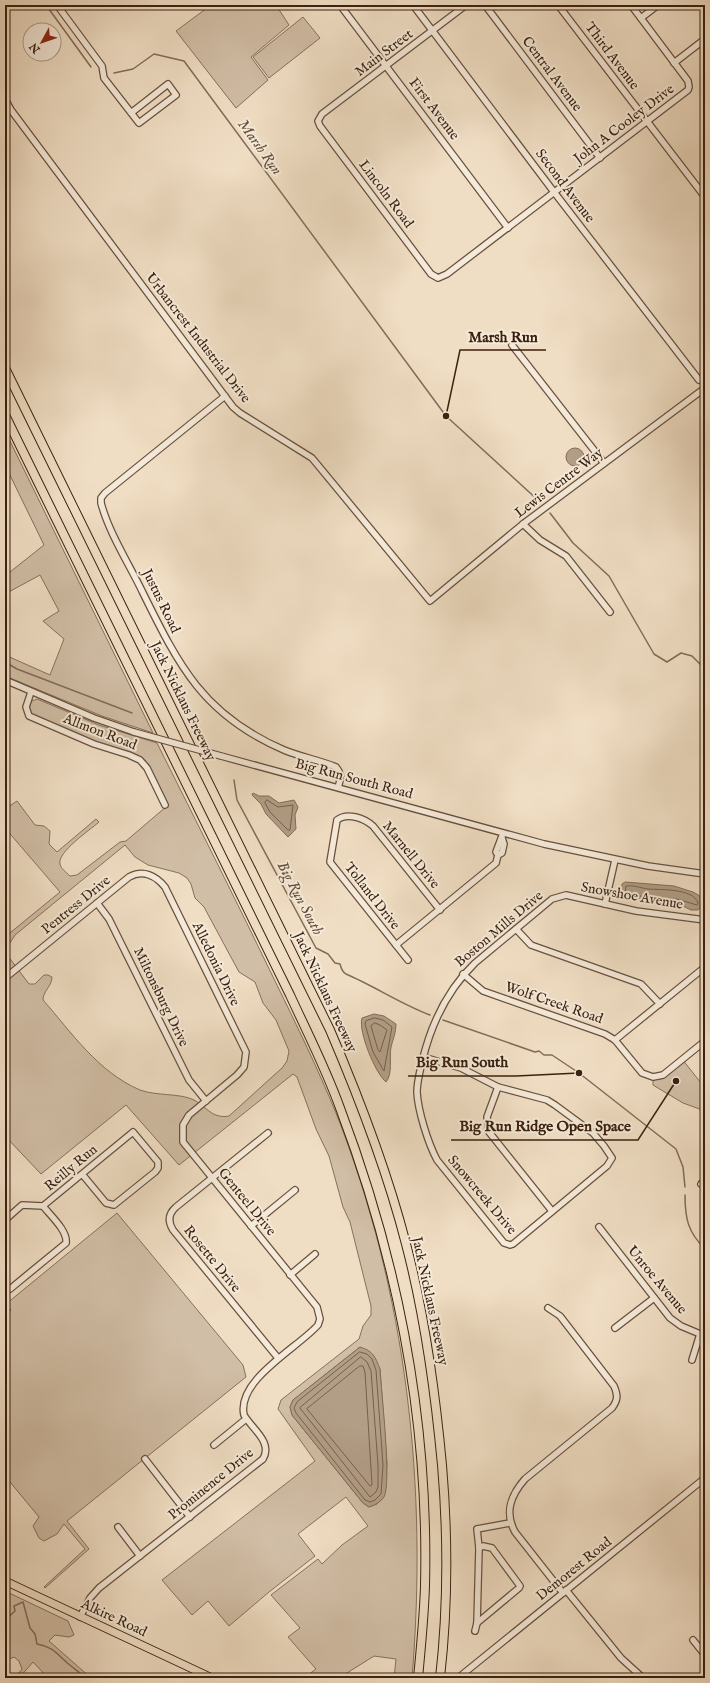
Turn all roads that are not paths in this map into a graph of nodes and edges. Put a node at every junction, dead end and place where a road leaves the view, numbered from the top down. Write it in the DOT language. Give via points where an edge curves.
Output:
graph roads {
  1 [pos="57,5"];
  2 [pos="340,5"];
  3 [pos="413,5"];
  4 [pos="466,5"];
  5 [pos="485,5"];
  6 [pos="558,5"];
  7 [pos="631,5"];
  8 [pos="658,5"];
  9 [pos="641,18"];
  10 [pos="432,31"];
  11 [pos="705,39"];
  12 [pos="674,63"];
  13 [pos="386,66"];
  14 [pos="5,99"];
  15 [pos="131,113"];
  16 [pos="318,121"];
  17 [pos="647,122"];
  18 [pos="600,158"];
  19 [pos="554,192"];
  20 [pos="705,197"];
  21 [pos="508,228"];
  22 [pos="438,278"];
  23 [pos="512,345"];
  24 [pos="5,368"];
  25 [pos="700,380"];
  26 [pos="705,388"];
  27 [pos="225,396"];
  28 [pos="5,415"];
  29 [pos="604,463"];
  30 [pos="523,524"];
  31 [pos="430,601"];
  32 [pos="610,612"];
  33 [pos="5,680"];
  34 [pos="31,692"];
  35 [pos="338,787"];
  36 [pos="165,805"];
  37 [pos="338,819"];
  38 [pos="502,836"];
  39 [pos="615,860"];
  40 [pos="705,874"];
  41 [pos="165,887"];
  42 [pos="555,898"];
  43 [pos="97,903"];
  44 [pos="605,904"];
  45 [pos="440,910"];
  46 [pos="705,920"];
  47 [pos="516,929"];
  48 [pos="396,945"];
  49 [pos="408,960"];
  50 [pos="705,967"];
  51 [pos="463,974"];
  52 [pos="5,978"];
  53 [pos="660,1004"];
  54 [pos="434,1020"];
  55 [pos="615,1040"];
  56 [pos="705,1041"];
  57 [pos="246,1052"];
  58 [pos="423,1057"];
  59 [pos="498,1087"];
  60 [pos="206,1100"];
  61 [pos="268,1133"];
  62 [pos="82,1174"];
  63 [pos="211,1178"];
  64 [pos="295,1190"];
  65 [pos="43,1206"];
  66 [pos="552,1211"];
  67 [pos="5,1220"];
  68 [pos="251,1226"];
  69 [pos="599,1227"];
  70 [pos="315,1254"];
  71 [pos="290,1275"];
  72 [pos="5,1291"];
  73 [pos="654,1298"];
  74 [pos="548,1308"];
  75 [pos="615,1328"];
  76 [pos="703,1335"];
  77 [pos="278,1358"];
  78 [pos="692,1360"];
  79 [pos="246,1419"];
  80 [pos="214,1445"];
  81 [pos="145,1459"];
  82 [pos="705,1478"];
  83 [pos="190,1517"];
  84 [pos="510,1523"];
  85 [pos="118,1527"];
  86 [pos="479,1548"];
  87 [pos="140,1556"];
  88 [pos="5,1582"];
  89 [pos="565,1592"];
  90 [pos="80,1617"];
  91 [pos="477,1623"];
  92 [pos="475,1631"];
  93 [pos="693,1640"];
  94 [pos="705,1655"];
  95 [pos="440,1674"];
  96 [pos="212,1678"];
  97 [pos="418,1678"];
  98 [pos="458,1678"];
  99 [pos="643,1678"];
  1 -- 15 [label="street" via="97,57 104,78"];
  2 -- 13 [label="street, First Avenue"];
  3 -- 10 [label="street, Second Avenue"];
  4 -- 10 [label="street, Main Street"];
  5 -- 18 [label="street, Central Avenue"];
  6 -- 17 [label="street, Third Avenue"];
  7 -- 9 [label="street"];
  8 -- 9 [label="street"];
  9 -- 12 [label="street"];
  10 -- 13 [label="street, Main Street"];
  10 -- 19 [label="street, Second Avenue"];
  11 -- 12 [label="street"];
  12 -- 17 [label="street, John A Cooley Drive" via="690,87"];
  13 -- 16 [label="street, Main Street" via="322,114"];
  13 -- 21 [label="street, First Avenue"];
  14 -- 27 [label="street, Urbancrest Industrial Drive"];
  15 -- 15 [label="street" via="139,123 176,95 168,84"];
  16 -- 22 [label="street, Lincoln Road" via="431,274"];
  17 -- 18 [label="street, John A Cooley Drive"];
  17 -- 20 [label="street, Third Avenue"];
  18 -- 19 [label="street, John A Cooley Drive"];
  19 -- 21 [label="street, John A Cooley Drive"];
  19 -- 25 [label="street, Second Avenue"];
  21 -- 22 [label="street, John A Cooley Drive"];
  23 -- 29 [label="street"];
  24 -- 95 [label="highway, Jack Nicklaus Freeway" via="326,1023 380,1157 416,1283 436,1406 446,1576"];
  26 -- 29 [label="street, Lewis Centre Way"];
  27 -- 31 [label="street, Urbancrest Industrial Drive" via="240,413 312,458"];
  27 -- 35 [label="street, Justus Road" via="105,493 101,498 102,507 171,648 200,691 228,718 246,730 286,750 336,767 341,778"];
  28 -- 97 [label="highway" via="326,1070 358,1157 380,1225 398,1298 409,1356 419,1435 425,1543"];
  29 -- 30 [label="street, Lewis Centre Way"];
  30 -- 31 [label="street, Lewis Centre Way"];
  30 -- 32 [label="street" via="540,540 566,556"];
  33 -- 34 [label="street, Big Run South Road"];
  34 -- 35 [label="street, Big Run South Road, bridge" via="134,732"];
  34 -- 36 [label="street, Allmon Road" via="26,707 29,716 94,744 140,760 147,768"];
  35 -- 38 [label="street, Big Run South Road"];
  37 -- 45 [label="street, Marnell Drive" via="344,816 362,819 373,826"];
  37 -- 48 [label="street, Tolland Drive" via="335,822 330,862"];
  38 -- 39 [label="street, Big Run South Road"];
  38 -- 45 [label="street" via="504,844 496,863"];
  39 -- 40 [label="street, Big Run South Road"];
  39 -- 44 [label="street"];
  41 -- 43 [label="street, Pentress Drive" via="156,877 146,874 132,875"];
  41 -- 57 [label="street, Alledonia Drive"];
  42 -- 44 [label="street, Snowshoe Avenue" via="566,896"];
  42 -- 47 [label="street, Boston Mills Drive"];
  43 -- 52 [label="street, Pentress Drive"];
  43 -- 60 [label="street, Miltonsburg Drive" via="109,919 189,1080"];
  44 -- 46 [label="street, Snowshoe Avenue" via="636,911"];
  45 -- 48 [label="street"];
  47 -- 51 [label="street, Boston Mills Drive"];
  47 -- 53 [label="street" via="531,945 642,984"];
  48 -- 49 [label="street, Tolland Drive"];
  50 -- 53 [label="street"];
  51 -- 54 [label="street, Boston Mills Drive"];
  51 -- 55 [label="street, Wolf Creek Road" via="483,991 597,1030"];
  53 -- 55 [label="street"];
  54 -- 58 [label="street, Snowcreek Drive"];
  55 -- 56 [label="street, Wolf Creek Road" via="642,1073 648,1076 662,1075"];
  57 -- 60 [label="street, Genteel Drive" via="244,1067"];
  58 -- 59 [label="street" via="461,1068"];
  58 -- 66 [label="street, Snowcreek Drive" via="417,1092 434,1153 504,1243 510,1245"];
  59 -- 66 [label="street" via="487,1117 489,1132"];
  59 -- 66 [label="street" via="555,1104 593,1133 612,1158 607,1166"];
  60 -- 63 [label="street, Genteel Drive" via="189,1115 182,1125 182,1131 185,1146"];
  61 -- 63 [label="street, Rosette Drive"];
  62 -- 62 [label="street, Reilly Run" via="133,1132 158,1162 158,1168 114,1205 106,1203"];
  62 -- 65 [label="street, Reilly Run"];
  63 -- 68 [label="street, Genteel Drive"];
  63 -- 77 [label="street, Rosette Drive" via="172,1210 170,1222 173,1230"];
  64 -- 68 [label="street"];
  65 -- 67 [label="street, Reilly Run" via="22,1205"];
  65 -- 72 [label="street" via="64,1233 66,1243"];
  68 -- 71 [label="street, Genteel Drive"];
  69 -- 73 [label="street, Unroe Avenue"];
  70 -- 71 [label="street"];
  71 -- 77 [label="street, Genteel Drive" via="317,1307 320,1319 314,1330"];
  73 -- 75 [label="street"];
  73 -- 76 [label="street, Unroe Avenue" via="675,1322"];
  74 -- 84 [label="street" via="560,1316 614,1386 617,1393 616,1401 612,1408 516,1488 511,1501"];
  76 -- 78 [label="street"];
  77 -- 79 [label="street" via="260,1375 251,1389 243,1406"];
  79 -- 80 [label="street"];
  79 -- 83 [label="street, Prominence Drive" via="265,1443 265,1456"];
  81 -- 83 [label="street"];
  82 -- 89 [label="street, Demorest Road"];
  83 -- 87 [label="street, Prominence Drive"];
  84 -- 86 [label="street" via="477,1528"];
  84 -- 89 [label="street" via="520,1539"];
  85 -- 87 [label="street"];
  86 -- 91 [label="street"];
  86 -- 91 [label="street" via="492,1548 520,1588"];
  87 -- 90 [label="street, Prominence Drive" via="94,1593"];
  88 -- 90 [label="main road, Alkire Road"];
  89 -- 98 [label="street, Demorest Road"];
  89 -- 99 [label="street" via="621,1658"];
  90 -- 96 [label="main road, Alkire Road"];
  91 -- 92 [label="street"];
  93 -- 94 [label="street"];
}
